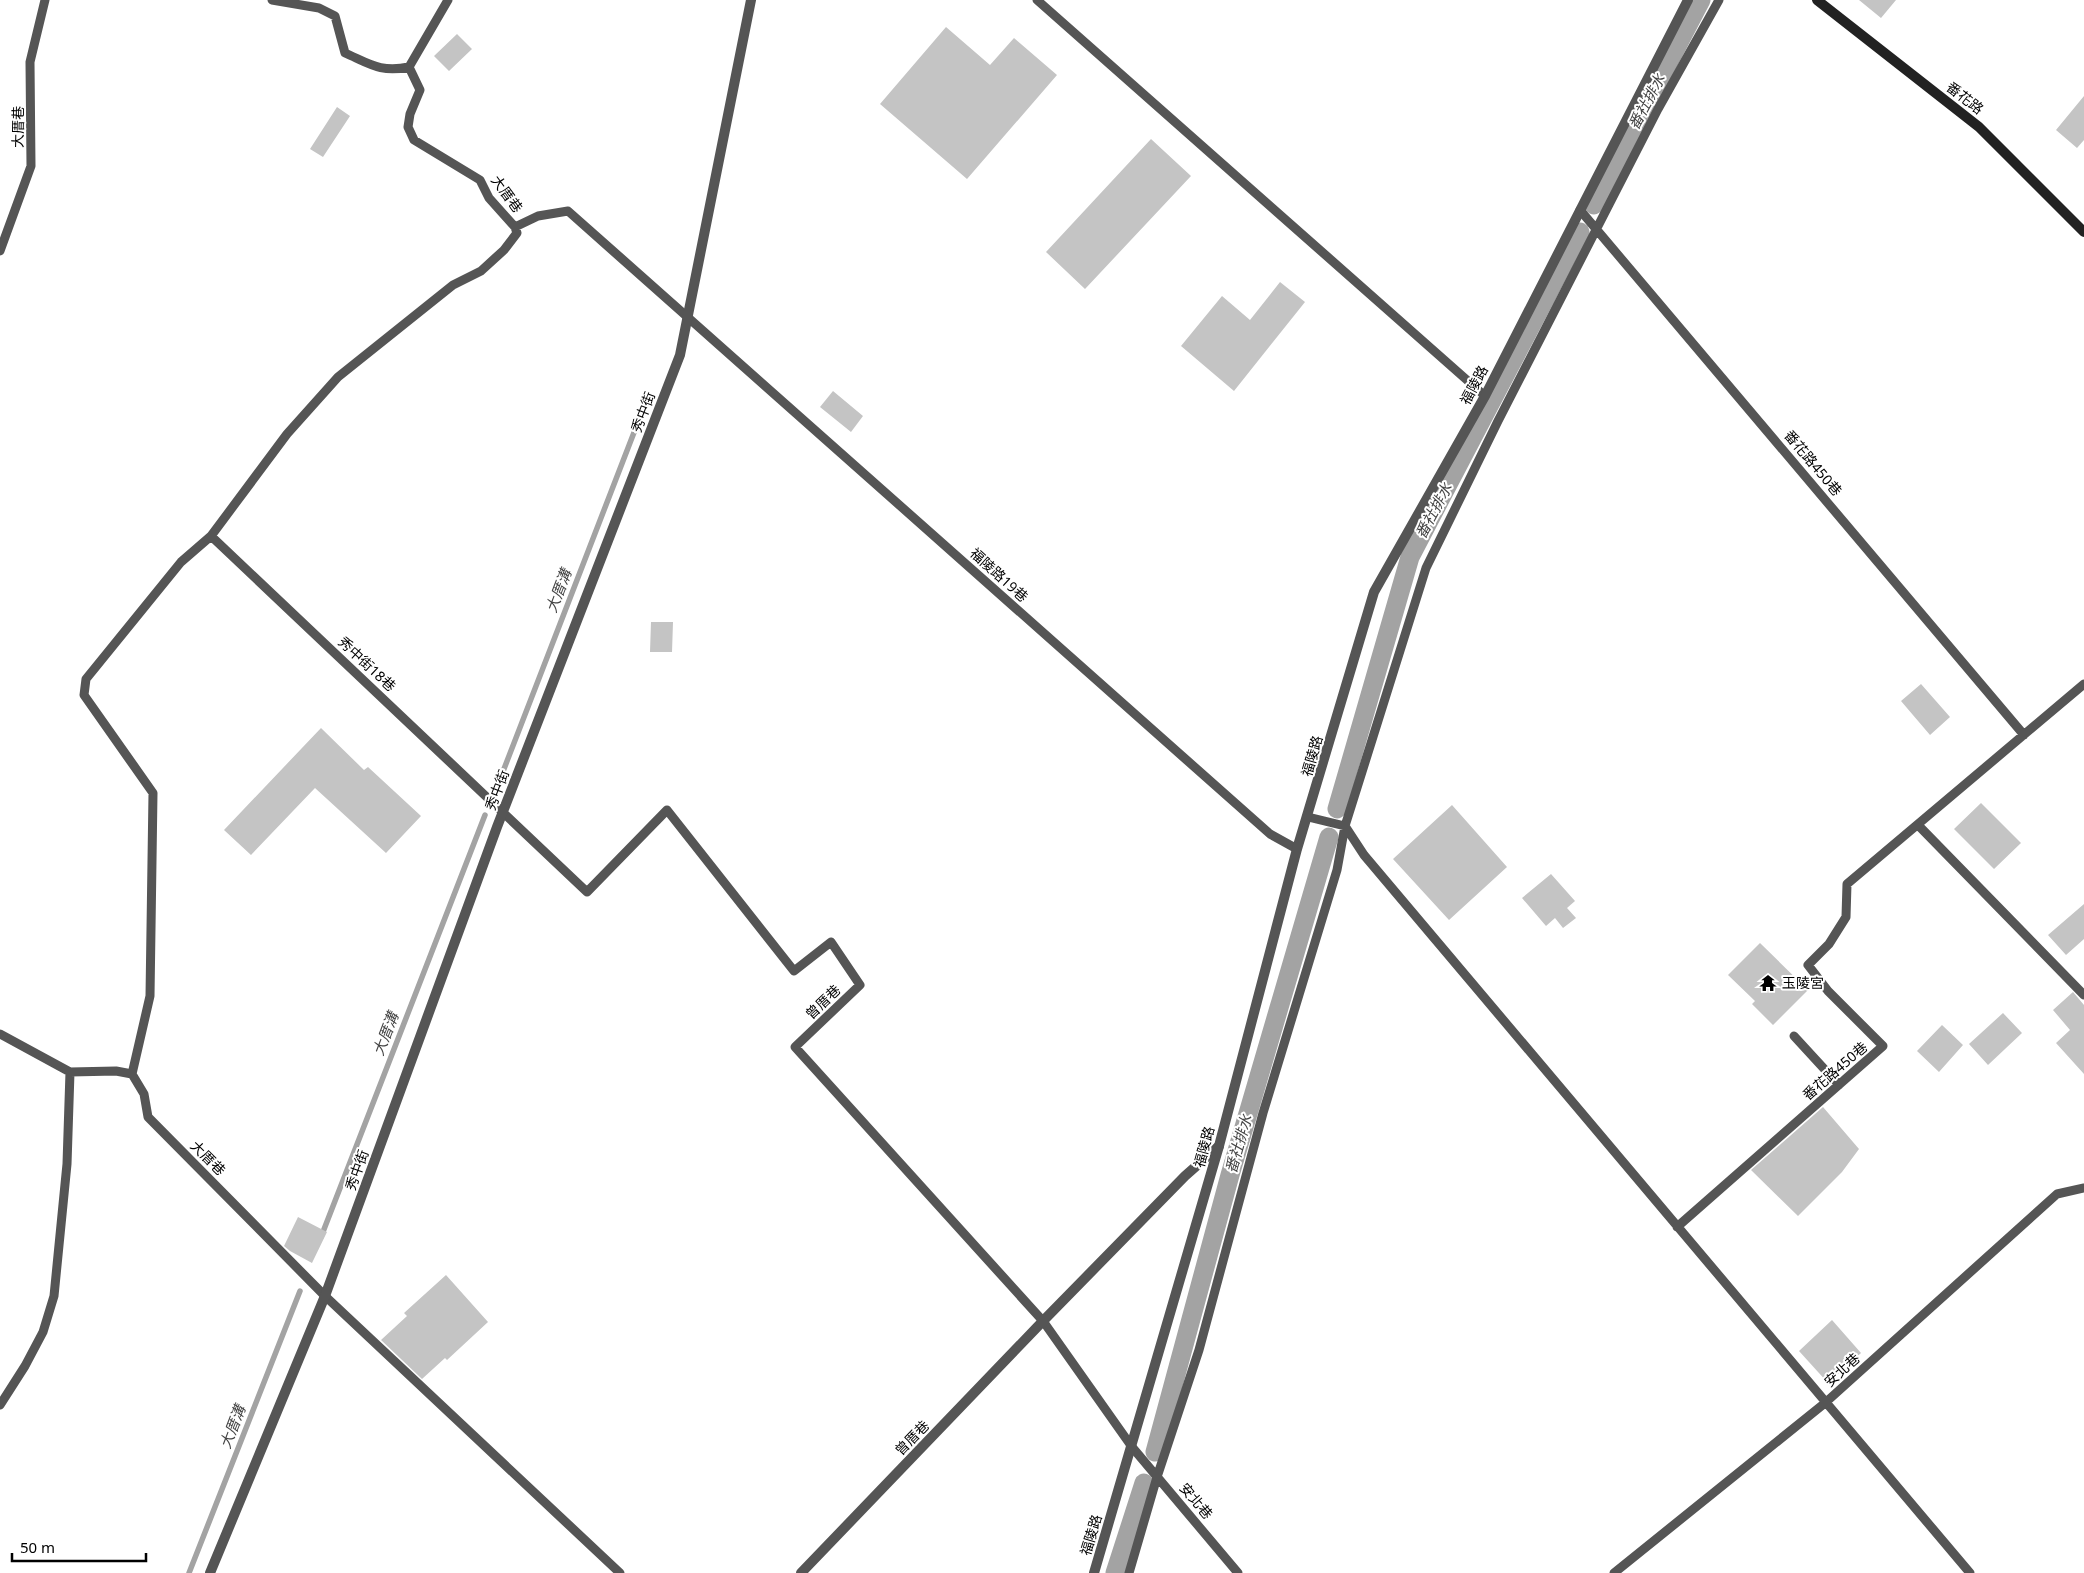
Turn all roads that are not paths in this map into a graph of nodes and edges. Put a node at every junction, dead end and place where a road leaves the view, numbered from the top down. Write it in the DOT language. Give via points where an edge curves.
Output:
graph roads {
  1 [pos="45,0"];
  2 [pos="272,0"];
  3 [pos="448,0"];
  4 [pos="751,0"];
  5 [pos="1037,0"];
  6 [pos="1688,0"];
  7 [pos="1719,0"];
  8 [pos="1817,0"];
  9 [pos="409,67"];
  10 [pos="1580,210"];
  11 [pos="515,227"];
  12 [pos="1597,230"];
  13 [pos="2084,232"];
  14 [pos="0,251"];
  15 [pos="687,315"];
  16 [pos="1485,396"];
  17 [pos="211,536"];
  18 [pos="2084,684"];
  19 [pos="2024,734"];
  20 [pos="503,812"];
  21 [pos="1308,817"];
  22 [pos="1918,825"];
  23 [pos="1345,826"];
  24 [pos="1297,850"];
  25 [pos="2084,995"];
  26 [pos="0,1034"];
  27 [pos="1794,1036"];
  28 [pos="70,1072"];
  29 [pos="132,1074"];
  30 [pos="1839,1085"];
  31 [pos="1219,1146"];
  32 [pos="2084,1188"];
  33 [pos="1677,1227"];
  34 [pos="325,1296"];
  35 [pos="1043,1322"];
  36 [pos="1825,1403"];
  37 [pos="0,1406"];
  38 [pos="1132,1447"];
  39 [pos="1157,1476"];
  40 [pos="210,1573"];
  41 [pos="620,1573"];
  42 [pos="801,1573"];
  43 [pos="1094,1573"];
  44 [pos="1129,1573"];
  45 [pos="1238,1573"];
  46 [pos="1614,1573"];
  47 [pos="1970,1573"];
  1 -- 14 [label="lane, 大厝巷" via="30,62 31,166"];
  2 -- 9 [label="lane" via="319,8 335,16 345,53 391,71"];
  3 -- 9 [label="lane"];
  4 -- 15 [label="street, 秀中街"];
  5 -- 16 [label="lane"];
  6 -- 10 [label="street, 福陵路"];
  7 -- 12 [label="lane" via="1658,109"];
  8 -- 13 [label="main road, 番花路" via="1979,127"];
  9 -- 11 [label="lane, 大厝巷" via="420,90 408,127 414,140 480,180 489,198"];
  10 -- 12 [label="lane, 番花路450巷"];
  10 -- 16 [label="street, 福陵路"];
  11 -- 15 [label="lane, 大厝巷" via="538,216 568,211"];
  11 -- 17 [label="lane" via="517,233 482,271 453,286 338,377 287,434"];
  12 -- 19 [label="lane, 番花路450巷"];
  12 -- 23 [label="lane" via="1426,568"];
  15 -- 20 [label="street, 秀中街" via="680,355"];
  15 -- 24 [label="lane, 福陵路19巷" via="1270,834"];
  16 -- 21 [label="street, 福陵路" via="1374,592"];
  17 -- 20 [label="lane, 秀中街18巷"];
  17 -- 29 [label="lane" via="181,562 86,679 84,696 153,793 150,996"];
  18 -- 19 [label="lane, 番花路450巷"];
  19 -- 22 [label="lane, 番花路450巷"];
  20 -- 34 [label="street, 秀中街"];
  20 -- 35 [label="lane, 曾厝巷" via="587,892 667,810 794,971 831,942 860,986 795,1048"];
  21 -- 23 [label="lane"];
  21 -- 24 [label="street, 福陵路"];
  22 -- 25 [label="lane"];
  22 -- 30 [label="lane, 番花路450巷" via="1847,884 1846,917 1829,944 1808,964 1828,992 1883,1046"];
  23 -- 33 [label="lane" via="1364,855"];
  23 -- 39 [label="lane" via="1337,870 1264,1113 1199,1350"];
  24 -- 31 [label="street, 福陵路"];
  26 -- 28 [label="lane"];
  27 -- 30 [label="lane"];
  28 -- 29 [label="lane"];
  28 -- 37 [label="lane" via="67,1164 54,1296 43,1332"];
  29 -- 34 [label="lane, 大厝巷" via="144,1094 148,1116"];
  30 -- 33 [label="lane, 番花路450巷"];
  31 -- 35 [label="street, 曾厝巷" via="1185,1176"];
  31 -- 38 [label="street, 福陵路"];
  32 -- 36 [label="lane, 安北巷" via="2057,1194"];
  33 -- 36 [label="lane"];
  34 -- 40 [label="street, 秀中街"];
  34 -- 41 [label="lane, 大厝巷"];
  35 -- 38 [label="lane, 曾厝巷"];
  35 -- 42 [label="street, 曾厝巷"];
  36 -- 46 [label="lane, 安北巷"];
  36 -- 47 [label="lane"];
  38 -- 39 [label="lane, 安北巷"];
  38 -- 43 [label="street, 福陵路"];
  39 -- 44 [label="lane"];
  39 -- 45 [label="lane, 安北巷"];
}
